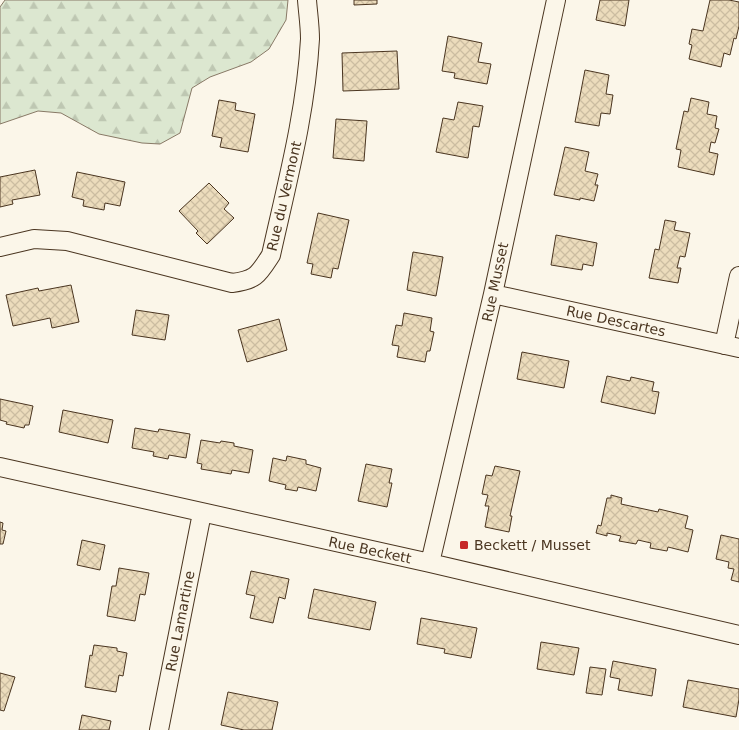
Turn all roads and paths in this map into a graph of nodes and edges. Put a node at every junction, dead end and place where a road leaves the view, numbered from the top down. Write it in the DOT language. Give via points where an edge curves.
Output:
graph roads {
  1 [pos="308,0"];
  2 [pos="556,0"];
  3 [pos="0,247"];
  4 [pos="739,276"];
  5 [pos="493,294"];
  6 [pos="731,347"];
  7 [pos="0,467"];
  8 [pos="202,513"];
  9 [pos="430,563"];
  10 [pos="739,635"];
  11 [pos="158,730"];
  1 -- 3 [label="street, Rue du Vermont" via="310,37 298,134 271,255 260,272 248,281 232,283 67,241 34,239"];
  2 -- 5 [label="street, Rue Musset"];
  4 -- 6 [label="street"];
  5 -- 6 [label="street, Rue Descartes"];
  5 -- 9 [label="street, Rue Musset"];
  7 -- 8 [label="street, Rue Beckett"];
  8 -- 9 [label="street, Rue Beckett"];
  8 -- 11 [label="street, Rue Lamartine"];
  9 -- 10 [label="street, Rue Beckett"];
}
